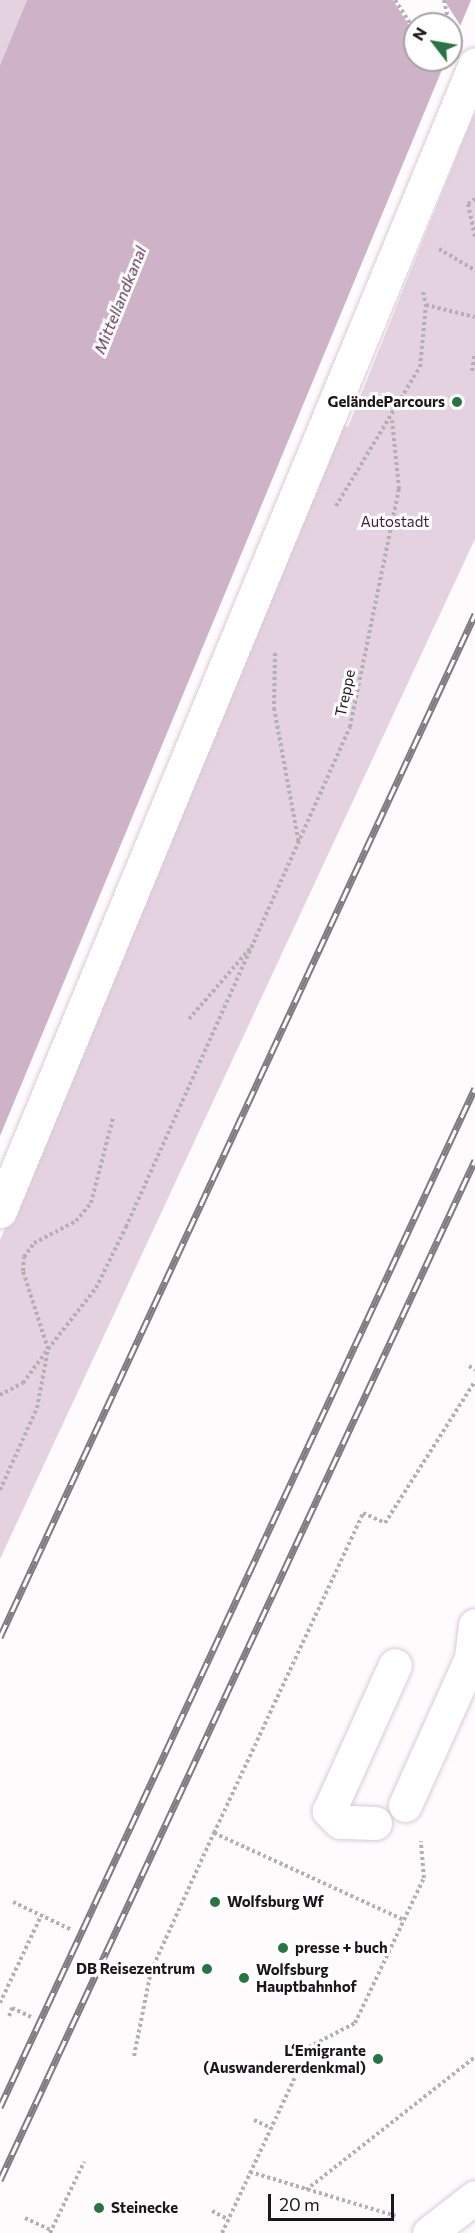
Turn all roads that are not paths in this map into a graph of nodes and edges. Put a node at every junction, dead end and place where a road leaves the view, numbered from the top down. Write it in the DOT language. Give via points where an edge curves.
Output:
graph roads {
  1 [pos="475,64"];
  2 [pos="0,1211"];
  3 [pos="475,1625"];
  4 [pos="395,1665"];
  5 [pos="405,1805"];
  6 [pos="375,1823"];
  7 [pos="475,2197"];
  8 [pos="416,2226"];
  1 -- 2 [label="street"];
  3 -- 5 [label="street" via="471,1658"];
  4 -- 6 [label="street" via="329,1811 340,1822"];
  7 -- 8 [label="street"];
}
